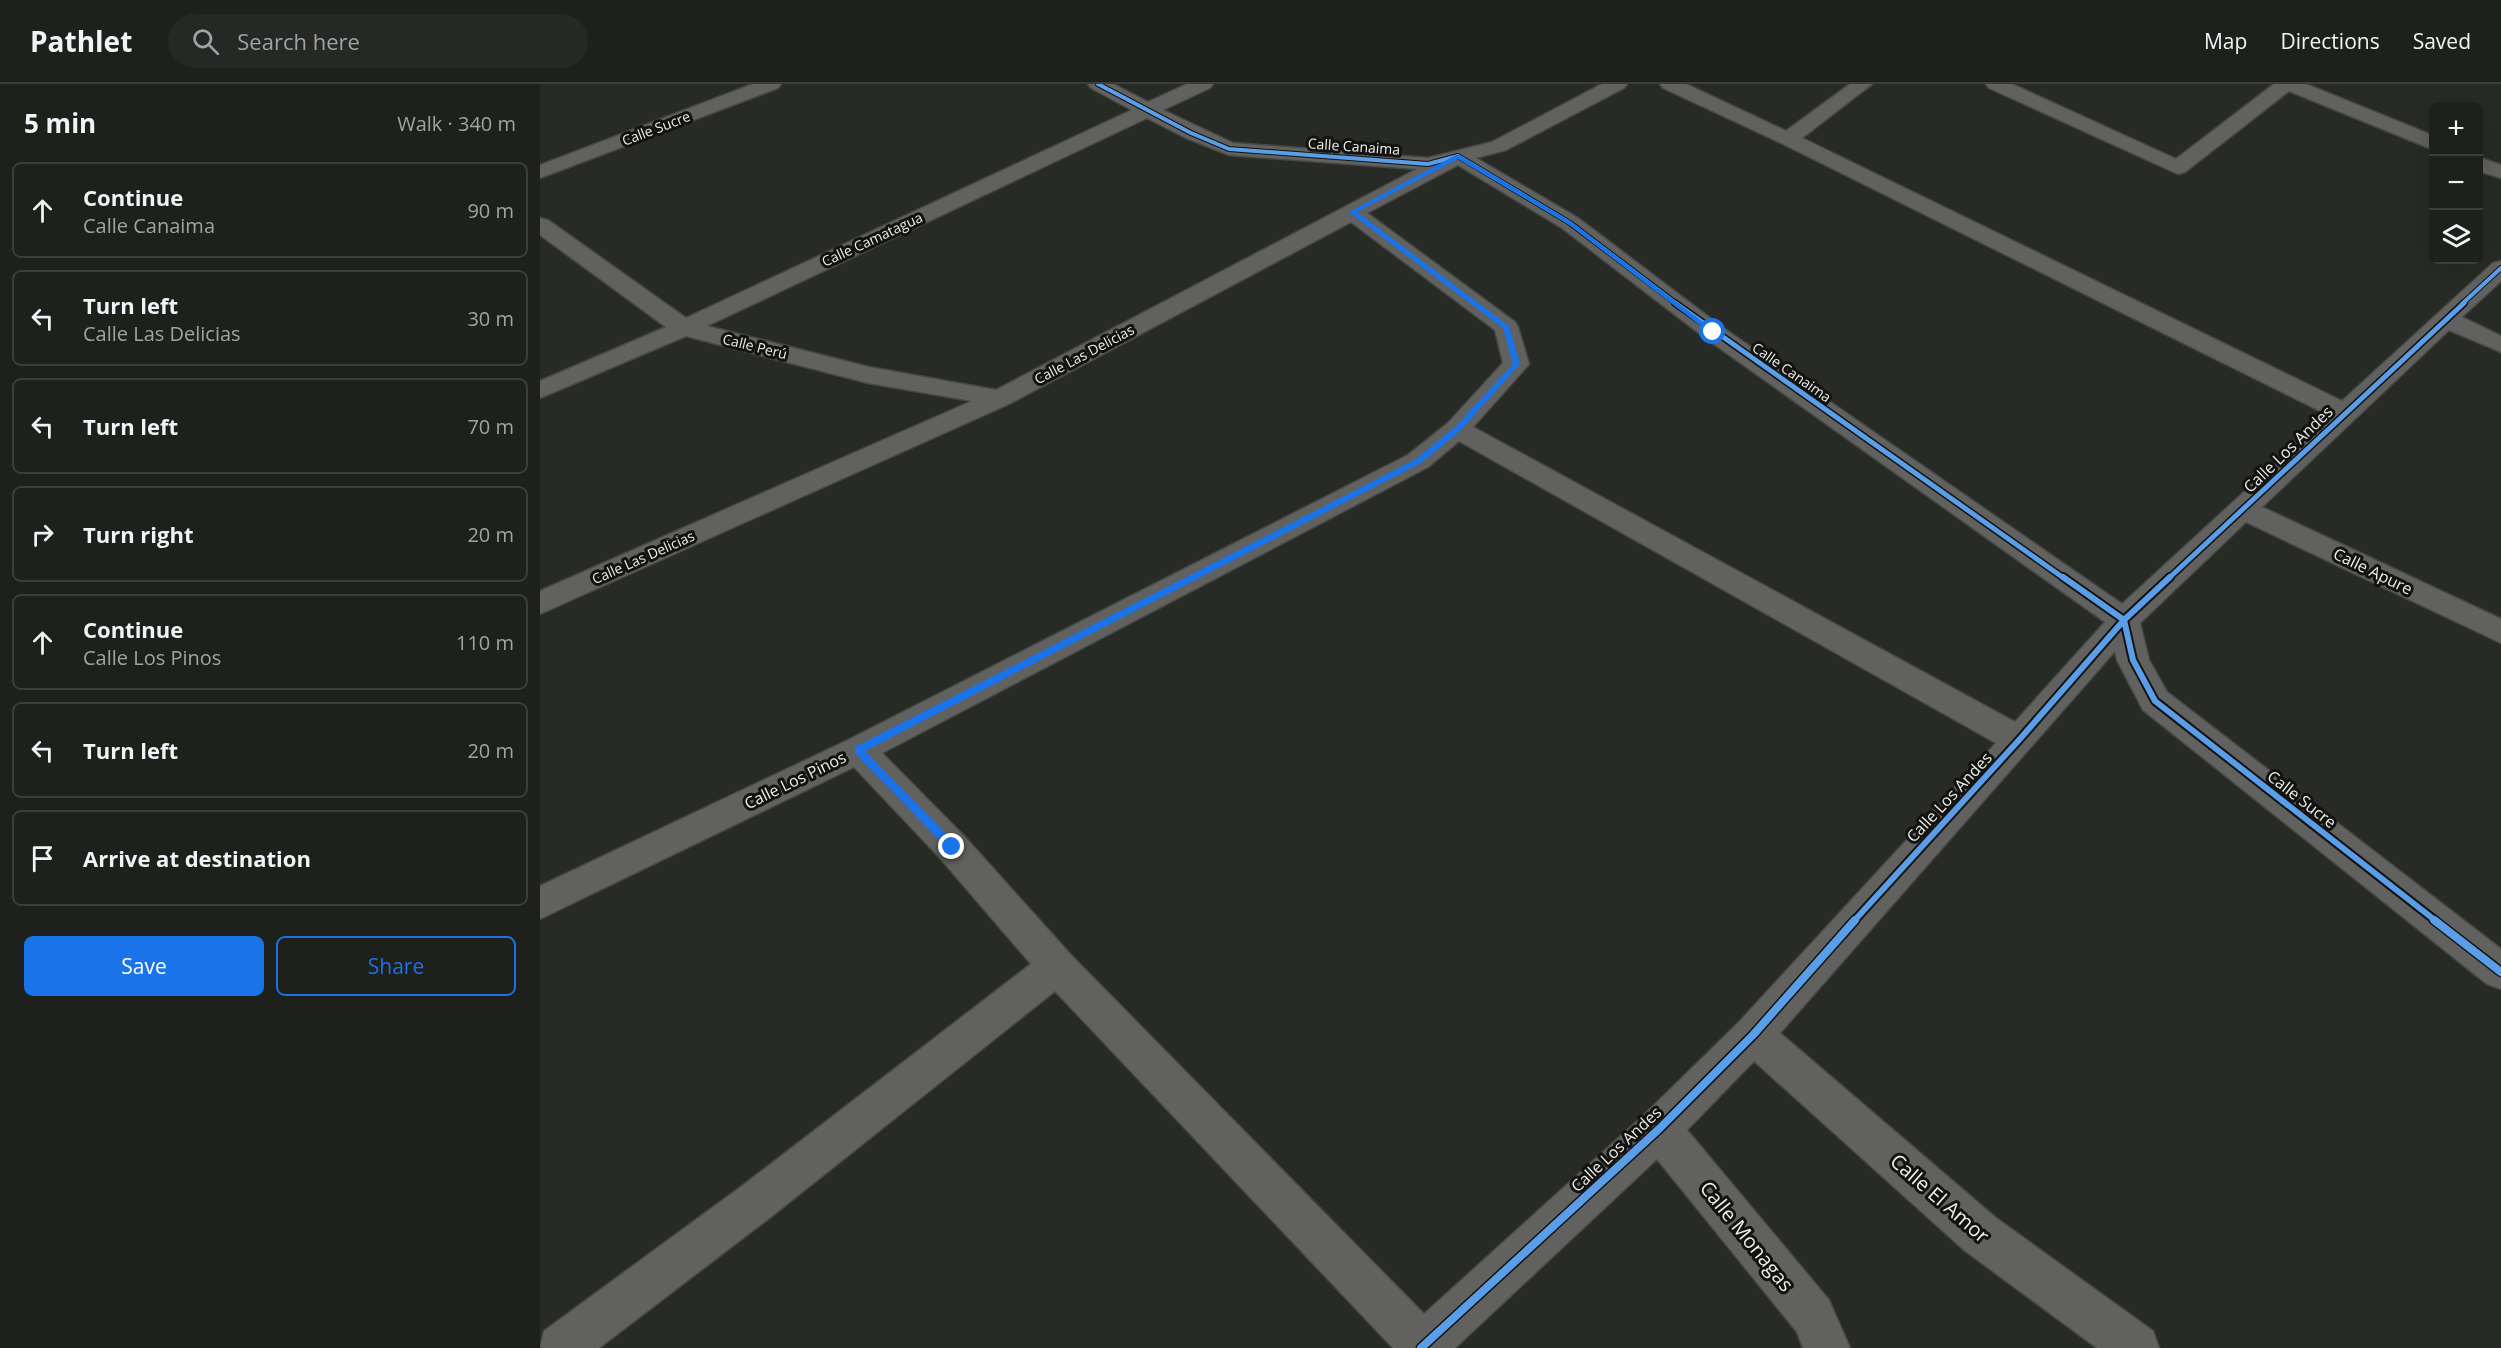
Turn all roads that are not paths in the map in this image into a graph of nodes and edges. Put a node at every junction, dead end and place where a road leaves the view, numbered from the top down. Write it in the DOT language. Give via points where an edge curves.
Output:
graph roads {
  1 [pos="771,84"];
  2 [pos="1098,84"];
  3 [pos="1203,84"];
  4 [pos="1617,84"];
  5 [pos="1670,84"];
  6 [pos="1862,84"];
  7 [pos="1996,84"];
  8 [pos="2288,84"];
  9 [pos="1148,110"];
  10 [pos="1788,139"];
  11 [pos="2429,142"];
  12 [pos="1458,156"];
  13 [pos="2483,165"];
  14 [pos="540,172"];
  15 [pos="2501,172"];
  16 [pos="1352,212"];
  17 [pos="540,225"];
  18 [pos="2501,268"];
  19 [pos="2446,319"];
  20 [pos="684,328"];
  21 [pos="2501,345"];
  22 [pos="540,390"];
  23 [pos="1000,398"];
  24 [pos="2345,413"];
  25 [pos="1457,429"];
  26 [pos="2244,510"];
  27 [pos="540,603"];
  28 [pos="2124,620"];
  29 [pos="2501,632"];
  30 [pos="2019,740"];
  31 [pos="858,750"];
  32 [pos="540,903"];
  33 [pos="1057,967"];
  34 [pos="2501,972"];
  35 [pos="1753,1035"];
  36 [pos="1659,1129"];
  37 [pos="1422,1347"];
  38 [pos="561,1348"];
  39 [pos="1827,1348"];
  40 [pos="2136,1348"];
  1 -- 14 [label="street, Calle Sucre"];
  2 -- 9 [label="street, Calle Canaima"];
  3 -- 9 [label="street, Calle Camatagua"];
  4 -- 12 [label="street, Calle Las Delicias" via="1499,146"];
  5 -- 10 [label="street"];
  6 -- 10 [label="street"];
  7 -- 8 [label="street" via="2178,168"];
  8 -- 11 [label="street"];
  9 -- 12 [label="street, Calle Canaima" via="1229,149 1428,164"];
  9 -- 20 [label="street, Calle Camatagua"];
  10 -- 24 [label="street"];
  12 -- 16 [label="street, Calle Las Delicias"];
  12 -- 28 [label="street, Calle Canaima" via="1570,223 1713,332"];
  13 -- 15 [label="street"];
  16 -- 23 [label="street, Calle Las Delicias"];
  16 -- 25 [label="street, Calle Los Pinos" via="1506,327 1516,364"];
  17 -- 20 [label="street, Calle Perú"];
  18 -- 19 [label="street, Calle Los Andes"];
  19 -- 21 [label="street"];
  19 -- 24 [label="street, Calle Los Andes"];
  20 -- 22 [label="street, Calle Camatagua"];
  20 -- 23 [label="street, Calle Perú" via="868,375"];
  23 -- 27 [label="street, Calle Las Delicias"];
  24 -- 26 [label="street, Calle Los Andes"];
  25 -- 30 [label="street"];
  25 -- 31 [label="street, Calle Los Pinos" via="1418,461"];
  26 -- 28 [label="street, Calle Los Andes"];
  26 -- 29 [label="street, Calle Apure"];
  28 -- 30 [label="street, Calle Los Andes"];
  28 -- 34 [label="street, Calle Sucre" via="2133,660 2155,701"];
  30 -- 35 [label="street, Calle Los Andes"];
  31 -- 32 [label="street, Calle Los Pinos"];
  31 -- 33 [label="street" via="952,847"];
  33 -- 37 [label="street"];
  33 -- 38 [label="street"];
  35 -- 36 [label="street, Calle Los Andes"];
  35 -- 40 [label="street, Calle El Amor" via="1980,1234"];
  36 -- 37 [label="street, Calle Los Andes"];
  36 -- 39 [label="street, Calle Monagas" via="1813,1316"];
}
